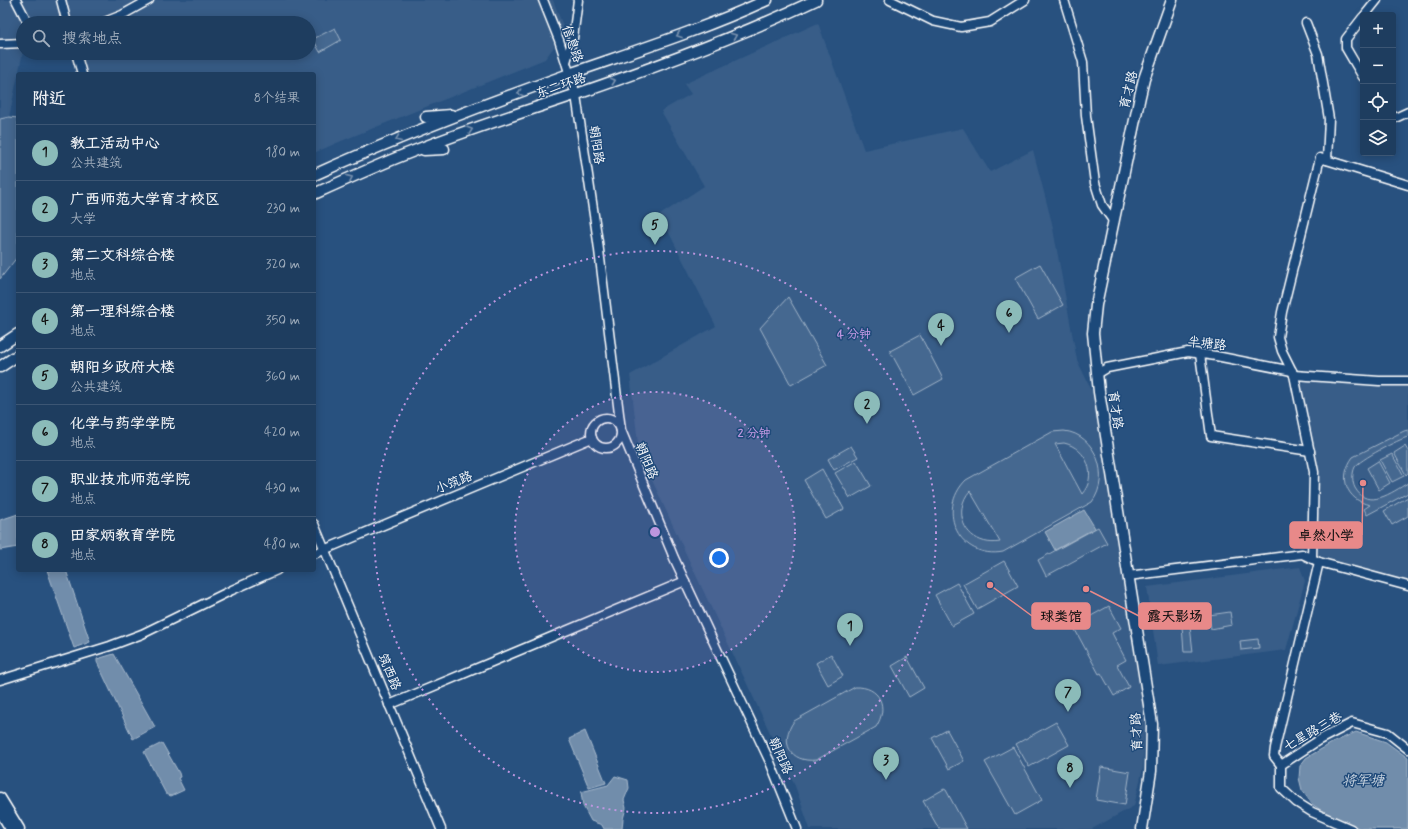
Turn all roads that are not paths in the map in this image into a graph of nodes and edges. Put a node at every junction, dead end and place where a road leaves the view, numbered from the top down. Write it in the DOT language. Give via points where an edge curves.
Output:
graph roads {
  1 [pos="16,0"];
  2 [pos="61,0"];
  3 [pos="149,0"];
  4 [pos="543,0"];
  5 [pos="578,0"];
  6 [pos="767,0"];
  7 [pos="816,0"];
  8 [pos="890,0"];
  9 [pos="1025,0"];
  10 [pos="1064,0"];
  11 [pos="1172,0"];
  12 [pos="1377,0"];
  13 [pos="1367,12"];
  14 [pos="24,16"];
  15 [pos="65,16"];
  16 [pos="120,16"];
  17 [pos="1360,21"];
  18 [pos="1306,23"];
  19 [pos="16,43"];
  20 [pos="0,44"];
  21 [pos="78,60"];
  22 [pos="566,63"];
  23 [pos="81,72"];
  24 [pos="1360,72"];
  25 [pos="570,74"];
  26 [pos="576,95"];
  27 [pos="1408,112"];
  28 [pos="461,114"];
  29 [pos="426,117"];
  30 [pos="1396,117"];
  31 [pos="444,149"];
  32 [pos="414,151"];
  33 [pos="1324,159"];
  34 [pos="316,174"];
  35 [pos="1408,185"];
  36 [pos="316,193"];
  37 [pos="1114,222"];
  38 [pos="16,335"];
  39 [pos="0,346"];
  40 [pos="1200,354"];
  41 [pos="16,356"];
  42 [pos="0,367"];
  43 [pos="1293,373"];
  44 [pos="1097,374"];
  45 [pos="1408,381"];
  46 [pos="621,430"];
  47 [pos="592,438"];
  48 [pos="1310,451"];
  49 [pos="316,529"];
  50 [pos="325,549"];
  51 [pos="316,553"];
  52 [pos="1316,561"];
  53 [pos="272,572"];
  54 [pos="1128,576"];
  55 [pos="685,581"];
  56 [pos="1408,586"];
  57 [pos="0,680"];
  58 [pos="389,706"];
  59 [pos="1408,749"];
  60 [pos="1281,766"];
  61 [pos="0,798"];
  62 [pos="0,812"];
  63 [pos="11,829"];
  64 [pos="19,829"];
  65 [pos="441,829"];
  66 [pos="797,829"];
  67 [pos="1142,829"];
  68 [pos="1351,829"];
  1 -- 14 [label="street"];
  2 -- 15 [label="street"];
  3 -- 16 [label="street"];
  4 -- 22 [label="street, 信息路"];
  5 -- 22 [label="street" via="573,38"];
  6 -- 25 [label="main road, 东二环路, one-way" via="697,29"];
  26 -- 7 [label="main road, 东二环路, one-way" via="704,48"];
  8 -- 9 [label="street" via="933,21 961,27 990,22"];
  10 -- 37 [label="street" via="1083,62 1086,116 1095,183 1102,205"];
  11 -- 37 [label="main road, 育才路" via="1144,79"];
  12 -- 13 [label="street"];
  17 -- 24 [label="street" via="1346,39 1346,48"];
  18 -- 33 [label="street" via="1318,54 1329,119"];
  19 -- 20 [label="street"];
  21 -- 23 [label="street"];
  22 -- 25 [label="street, 信息路"];
  25 -- 26 [label="street, 朝阳路"];
  25 -- 28 [label="main road, 东二环路, one-way"];
  32 -- 26 [label="main road, 东二环路, one-way"];
  26 -- 46 [label="street, 朝阳路" via="598,242"];
  27 -- 30 [label="street"];
  28 -- 29 [label="main road"];
  28 -- 34 [label="main road, 东二环路, one-way"];
  31 -- 32 [label="main road"];
  36 -- 32 [label="main road, 东二环路, one-way"];
  33 -- 35 [label="street"];
  33 -- 43 [label="street" via="1282,312 1278,337"];
  37 -- 44 [label="main road, 育才路" via="1094,319"];
  38 -- 39 [label="main road"];
  40 -- 43 [label="street, 半塘路"];
  40 -- 44 [label="street, 半塘路" via="1188,352 1107,368"];
  40 -- 48 [label="street" via="1211,436"];
  41 -- 42 [label="main road"];
  43 -- 45 [label="street, 半塘路" via="1379,381"];
  43 -- 48 [label="street"];
  44 -- 54 [label="main road, 育才路"];
  46 -- 47 [label="street" via="620,440 613,447 598,446"];
  46 -- 47 [label="street" via="611,419 602,419 594,424"];
  46 -- 55 [label="street, 朝阳路"];
  47 -- 50 [label="street, 小筑路"];
  48 -- 52 [label="street" via="1314,472"];
  49 -- 50 [label="street, 筑西路"];
  50 -- 51 [label="street, 小筑路"];
  50 -- 58 [label="street, 筑西路"];
  52 -- 54 [label="street" via="1302,554"];
  52 -- 56 [label="street"];
  52 -- 60 [label="street" via="1275,748 1274,756"];
  53 -- 57 [label="street" via="142,634"];
  54 -- 67 [label="main road, 育才路" via="1152,724 1151,771"];
  55 -- 58 [label="street"];
  55 -- 66 [label="street, 朝阳路" via="770,762"];
  58 -- 65 [label="street, 筑西路"];
  59 -- 60 [label="street, 七星路三巷" via="1388,733 1352,723 1319,740"];
  60 -- 68 [label="street, 七星路三巷" via="1281,788 1296,802"];
  61 -- 64 [label="main road"];
  62 -- 63 [label="main road"];
}
